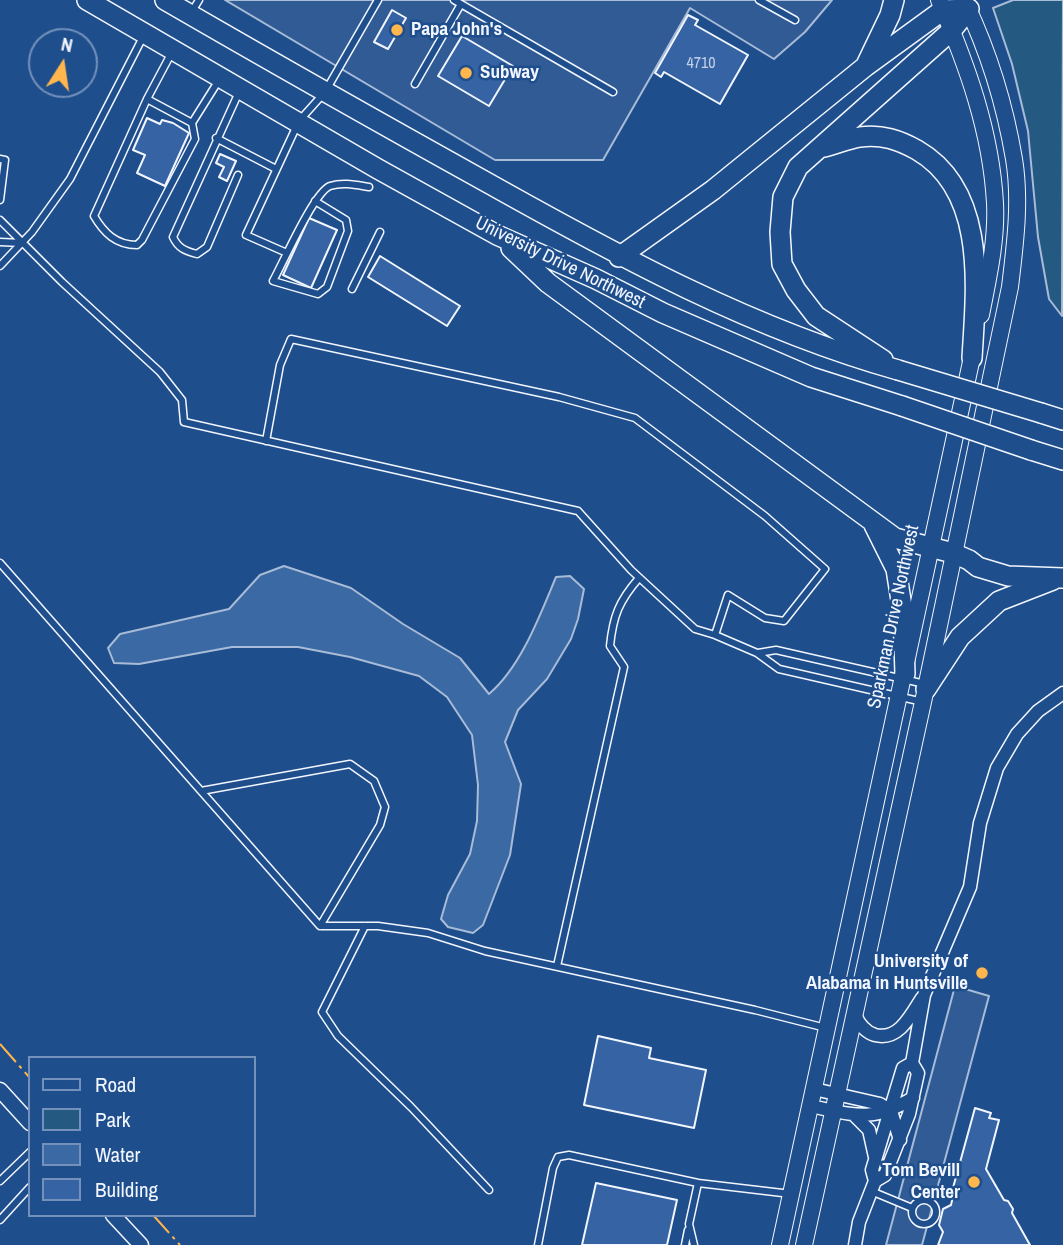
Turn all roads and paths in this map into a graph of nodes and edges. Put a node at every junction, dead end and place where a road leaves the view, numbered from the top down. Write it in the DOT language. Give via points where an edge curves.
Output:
graph roads {
  1 [pos="87,0"];
  2 [pos="165,0"];
  3 [pos="378,0"];
  4 [pos="454,0"];
  5 [pos="759,0"];
  6 [pos="894,0"];
  7 [pos="461,4"];
  8 [pos="941,5"];
  9 [pos="966,5"];
  10 [pos="195,7"];
  11 [pos="795,20"];
  12 [pos="951,31"];
  13 [pos="145,33"];
  14 [pos="173,50"];
  15 [pos="866,66"];
  16 [pos="220,77"];
  17 [pos="415,84"];
  18 [pos="240,88"];
  19 [pos="325,92"];
  20 [pos="613,92"];
  21 [pos="147,99"];
  22 [pos="299,121"];
  23 [pos="192,123"];
  24 [pos="216,138"];
  25 [pos="823,147"];
  26 [pos="247,154"];
  27 [pos="0,159"];
  28 [pos="243,163"];
  29 [pos="276,169"];
  30 [pos="238,175"];
  31 [pos="369,187"];
  32 [pos="0,200"];
  33 [pos="315,201"];
  34 [pos="0,220"];
  35 [pos="380,232"];
  36 [pos="497,235"];
  37 [pos="0,242"];
  38 [pos="22,243"];
  39 [pos="288,253"];
  40 [pos="619,257"];
  41 [pos="0,266"];
  42 [pos="352,289"];
  43 [pos="972,358"];
  44 [pos="898,370"];
  45 [pos="1063,420"];
  46 [pos="266,441"];
  47 [pos="1063,460"];
  48 [pos="872,521"];
  49 [pos="930,547"];
  50 [pos="953,553"];
  51 [pos="0,563"];
  52 [pos="639,578"];
  53 [pos="1062,578"];
  54 [pos="715,635"];
  55 [pos="757,653"];
  56 [pos="904,676"];
  57 [pos="925,692"];
  58 [pos="1063,693"];
  59 [pos="900,696"];
  60 [pos="201,791"];
  61 [pos="320,926"];
  62 [pos="365,926"];
  63 [pos="557,966"];
  64 [pos="924,995"];
  65 [pos="855,1015"];
  66 [pos="827,1029"];
  67 [pos="912,1063"];
  68 [pos="814,1089"];
  69 [pos="0,1090"];
  70 [pos="913,1098"];
  71 [pos="835,1102"];
  72 [pos="810,1106"];
  73 [pos="891,1111"];
  74 [pos="854,1115"];
  75 [pos="28,1121"];
  76 [pos="900,1140"];
  77 [pos="28,1154"];
  78 [pos="875,1160"];
  79 [pos="0,1181"];
  80 [pos="698,1183"];
  81 [pos="873,1186"];
  82 [pos="28,1188"];
  83 [pos="489,1189"];
  84 [pos="791,1194"];
  85 [pos="912,1208"];
  86 [pos="115,1217"];
  87 [pos="0,1220"];
  88 [pos="689,1224"];
  89 [pos="141,1245"];
  90 [pos="538,1245"];
  91 [pos="685,1245"];
  92 [pos="694,1245"];
  93 [pos="780,1245"];
  94 [pos="804,1245"];
  95 [pos="855,1245"];
  1 -- 13 [label="highway, University Drive Northwest"];
  2 -- 10 [label="highway, University Drive Northwest"];
  3 -- 19 [label="lane"];
  4 -- 7 [label="lane"];
  5 -- 11 [label="lane"];
  6 -- 15 [label="highway"];
  7 -- 17 [label="lane"];
  7 -- 20 [label="lane"];
  8 -- 9 [label="highway"];
  8 -- 12 [label="main road, Sparkman Drive Northwest"];
  8 -- 15 [label="highway"];
  9 -- 12 [label="highway"];
  9 -- 50 [label="main road" via="998,90 1014,160 1017,225 1010,287"];
  10 -- 19 [label="highway, University Drive Northwest"];
  12 -- 25 [label="highway"];
  12 -- 43 [label="main road, Sparkman Drive Northwest" via="979,103 995,204 993,248"];
  13 -- 14 [label="highway, University Drive Northwest"];
  13 -- 38 [label="lane" via="70,178"];
  14 -- 16 [label="highway, University Drive Northwest"];
  14 -- 21 [label="lane"];
  15 -- 40 [label="highway" via="713,190"];
  16 -- 18 [label="highway, University Drive Northwest"];
  16 -- 23 [label="lane"];
  18 -- 22 [label="highway, University Drive Northwest"];
  18 -- 24 [label="lane"];
  19 -- 22 [label="lane"];
  19 -- 40 [label="highway, University Drive Northwest"];
  21 -- 23 [label="lane"];
  21 -- 23 [label="lane" via="94,216 105,234 128,245 142,240 192,147"];
  22 -- 29 [label="lane"];
  22 -- 36 [label="highway, University Drive Northwest"];
  24 -- 26 [label="lane"];
  24 -- 30 [label="lane" via="173,237 177,246 197,254 206,247"];
  25 -- 43 [label="highway" via="861,137 897,139 927,156 950,179 972,240 976,282"];
  25 -- 44 [label="highway" via="798,167 782,197 782,264 816,316"];
  26 -- 28 [label="lane"];
  26 -- 29 [label="lane"];
  27 -- 32 [label="lane" via="5,160"];
  29 -- 39 [label="lane" via="246,235"];
  31 -- 33 [label="lane" via="343,183 327,187"];
  33 -- 39 [label="lane"];
  33 -- 39 [label="lane" via="346,220 348,231 327,287 318,294 273,281"];
  34 -- 38 [label="lane"];
  35 -- 42 [label="lane"];
  36 -- 47 [label="highway, University Drive Northwest, bridge" via="811,377"];
  36 -- 48 [label="highway" via="548,283"];
  37 -- 38 [label="lane"];
  38 -- 41 [label="lane"];
  38 -- 46 [label="lane" via="160,372 182,400 184,422"];
  40 -- 44 [label="highway, University Drive Northwest" via="766,324"];
  43 -- 49 [label="main road, Sparkman Drive Northwest"];
  44 -- 45 [label="highway, University Drive Northwest, bridge"];
  46 -- 52 [label="lane" via="578,511"];
  46 -- 54 [label="lane" via="280,365 291,338 635,418 765,516 825,569 784,621 765,618 728,595"];
  48 -- 49 [label="highway" via="895,538"];
  48 -- 56 [label="highway" via="896,569 903,613"];
  49 -- 50 [label="highway"];
  49 -- 56 [label="main road, Sparkman Drive Northwest"];
  50 -- 53 [label="highway" via="1009,576"];
  50 -- 57 [label="main road"];
  51 -- 60 [label="lane"];
  52 -- 54 [label="lane" via="695,629"];
  52 -- 63 [label="lane" via="622,598 613,622 610,646 624,667"];
  53 -- 57 [label="highway" via="999,601 960,637"];
  54 -- 55 [label="lane"];
  55 -- 56 [label="lane" via="776,650"];
  55 -- 59 [label="lane" via="779,669"];
  56 -- 57 [label="lane"];
  56 -- 59 [label="main road, Sparkman Drive Northwest"];
  57 -- 59 [label="lane"];
  57 -- 65 [label="main road"];
  58 -- 64 [label="street" via="1017,734 997,768 980,823 970,887"];
  59 -- 66 [label="main road, Sparkman Drive Northwest"];
  60 -- 61 [label="lane"];
  60 -- 61 [label="lane" via="350,764 374,781 385,807 380,825"];
  61 -- 62 [label="lane"];
  62 -- 63 [label="lane" via="428,933"];
  62 -- 83 [label="lane" via="322,1012 338,1036"];
  63 -- 66 [label="lane"];
  64 -- 65 [label="street" via="905,1025 889,1035 872,1034"];
  64 -- 67 [label="street"];
  65 -- 71 [label="main road"];
  66 -- 68 [label="main road, Sparkman Drive Northwest"];
  67 -- 70 [label="street" via="918,1073"];
  67 -- 73 [label="street" via="903,1069"];
  68 -- 71 [label="street"];
  68 -- 72 [label="main road, Sparkman Drive Northwest"];
  69 -- 75 [label="street"];
  70 -- 73 [label="street"];
  70 -- 76 [label="street"];
  71 -- 72 [label="street"];
  71 -- 73 [label="street" via="880,1104"];
  71 -- 74 [label="street"];
  71 -- 94 [label="main road"];
  72 -- 84 [label="main road, Sparkman Drive Northwest"];
  73 -- 74 [label="street"];
  73 -- 76 [label="street"];
  73 -- 78 [label="street"];
  74 -- 78 [label="street" via="869,1130"];
  76 -- 81 [label="street" via="885,1175"];
  77 -- 79 [label="lane"];
  78 -- 81 [label="street"];
  80 -- 84 [label="lane"];
  80 -- 88 [label="lane"];
  80 -- 90 [label="lane" via="569,1155 558,1157"];
  81 -- 85 [label="lane"];
  81 -- 95 [label="street"];
  82 -- 87 [label="lane"];
  84 -- 93 [label="main road, Sparkman Drive Northwest"];
  85 -- 85 [label="lane" via="917,1222 925,1224 936,1214 936,1206 923,1199"];
  86 -- 89 [label="street"];
  88 -- 91 [label="lane"];
  88 -- 92 [label="lane"];
}
